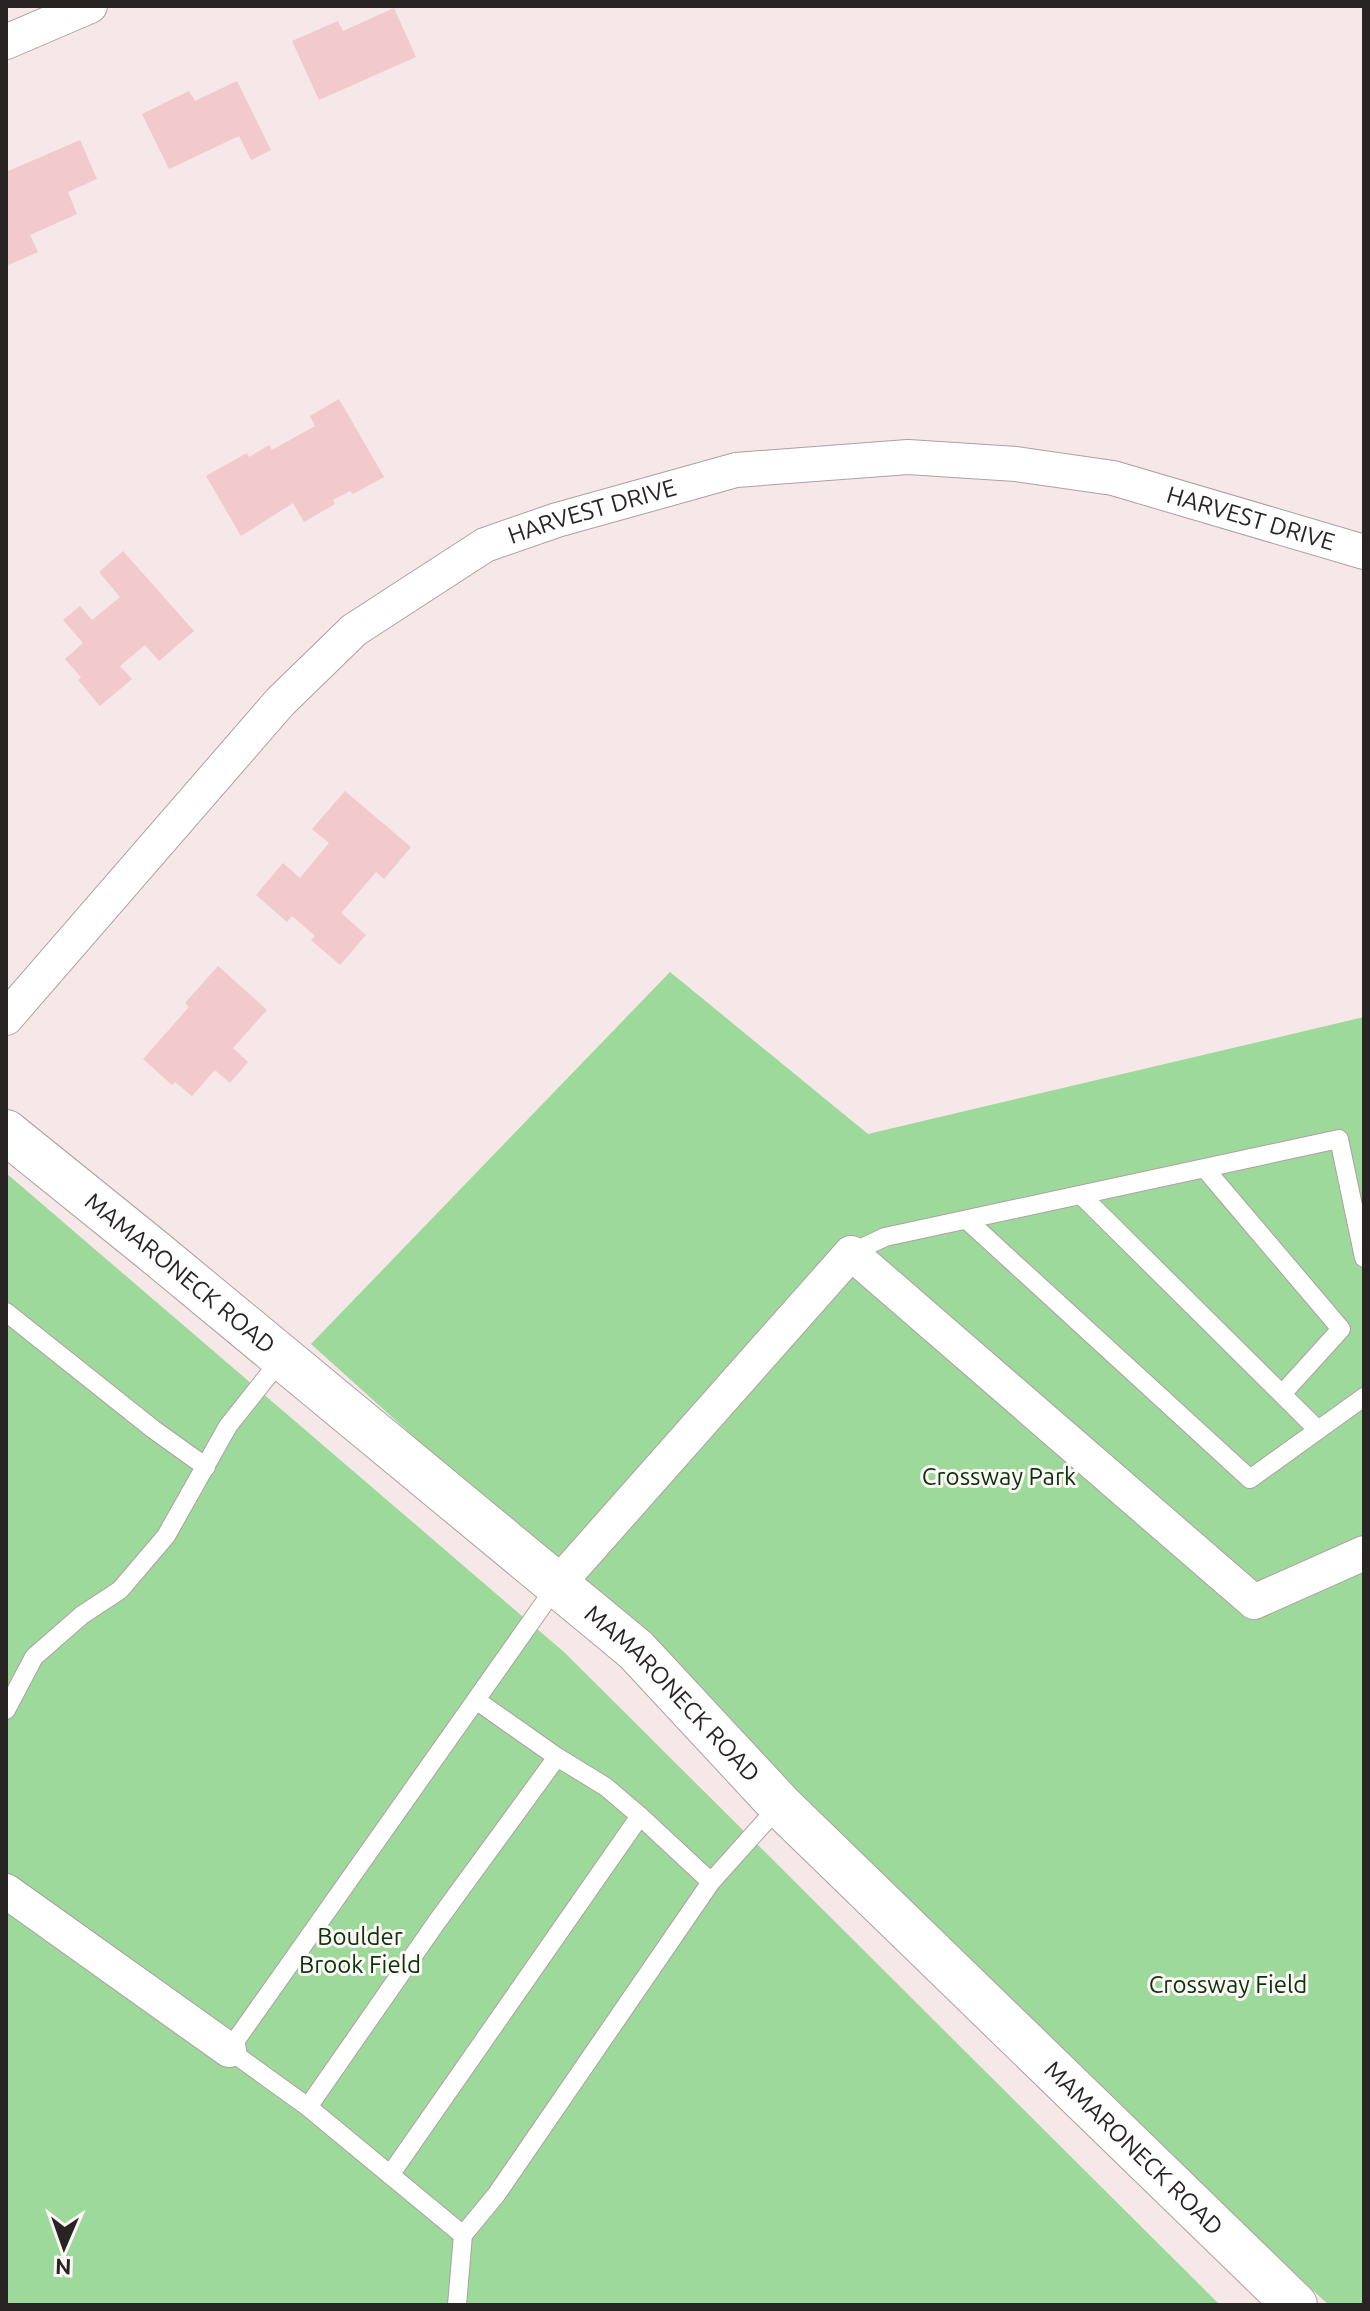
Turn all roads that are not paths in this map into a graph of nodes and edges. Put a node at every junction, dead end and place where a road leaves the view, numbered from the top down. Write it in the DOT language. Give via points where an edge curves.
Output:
graph roads {
  1 [pos="90,6"];
  2 [pos="6,42"];
  3 [pos="1364,552"];
  4 [pos="6,1018"];
  5 [pos="6,1132"];
  6 [pos="1206,1170"];
  7 [pos="1081,1195"];
  8 [pos="967,1220"];
  9 [pos="851,1253"];
  10 [pos="1364,1258"];
  11 [pos="6,1312"];
  12 [pos="282,1358"];
  13 [pos="1282,1394"];
  14 [pos="1364,1397"];
  15 [pos="1318,1430"];
  16 [pos="206,1467"];
  17 [pos="1364,1553"];
  18 [pos="557,1585"];
  19 [pos="476,1700"];
  20 [pos="6,1710"];
  21 [pos="557,1757"];
  22 [pos="780,1805"];
  23 [pos="640,1816"];
  24 [pos="711,1882"];
  25 [pos="6,1891"];
  26 [pos="229,2050"];
  27 [pos="308,2107"];
  28 [pos="390,2175"];
  29 [pos="463,2235"];
  30 [pos="457,2305"];
  31 [pos="1295,2305"];
  1 -- 2 [label="street"];
  3 -- 4 [label="street, HARVEST DRIVE" via="1113,478 1016,464 908,457 736,470 557,520 485,545 354,630 280,702"];
  5 -- 12 [label="street, MAMARONECK ROAD"];
  6 -- 7 [label="lane"];
  6 -- 10 [label="lane" via="1339,1139"];
  6 -- 13 [label="lane" via="1341,1329"];
  7 -- 8 [label="lane"];
  7 -- 13 [label="lane"];
  8 -- 9 [label="lane" via="885,1237"];
  8 -- 15 [label="lane" via="1250,1479"];
  9 -- 17 [label="street" via="1254,1602"];
  9 -- 18 [label="street"];
  11 -- 16 [label="lane"];
  12 -- 16 [label="lane" via="228,1426"];
  12 -- 18 [label="street, MAMARONECK ROAD"];
  13 -- 15 [label="lane"];
  14 -- 15 [label="lane"];
  16 -- 20 [label="lane" via="166,1536 120,1590 34,1657"];
  18 -- 19 [label="lane"];
  18 -- 22 [label="street, MAMARONECK ROAD" via="636,1650"];
  19 -- 21 [label="lane"];
  19 -- 26 [label="lane"];
  21 -- 23 [label="lane"];
  21 -- 27 [label="lane"];
  22 -- 24 [label="lane"];
  22 -- 31 [label="street, MAMARONECK ROAD"];
  23 -- 24 [label="lane"];
  23 -- 28 [label="lane"];
  24 -- 29 [label="lane" via="496,2195"];
  25 -- 26 [label="street"];
  26 -- 27 [label="lane"];
  27 -- 28 [label="lane"];
  28 -- 29 [label="lane"];
  29 -- 30 [label="lane"];
}
